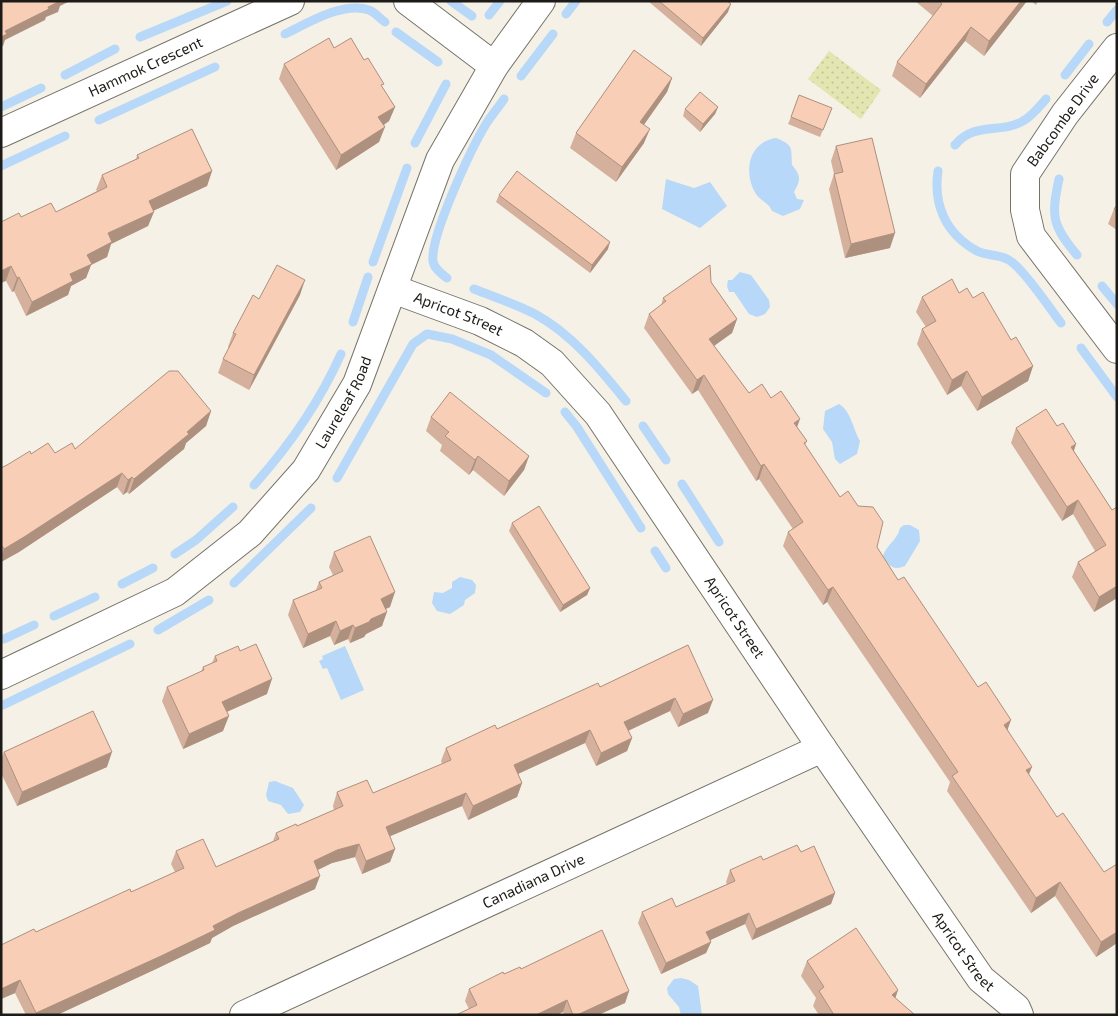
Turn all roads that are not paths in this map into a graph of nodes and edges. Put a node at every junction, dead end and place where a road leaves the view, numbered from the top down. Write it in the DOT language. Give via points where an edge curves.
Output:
graph roads {
  1 [pos="290,1"];
  2 [pos="408,1"];
  3 [pos="541,1"];
  4 [pos="1117,48"];
  5 [pos="494,66"];
  6 [pos="1,133"];
  7 [pos="393,288"];
  8 [pos="1117,349"];
  9 [pos="1,675"];
  10 [pos="822,748"];
  11 [pos="244,1015"];
  12 [pos="1019,1015"];
  1 -- 6 [label="street, Hammok Crescent"];
  2 -- 5 [label="street"];
  3 -- 5 [label="street, Laureleaf Road"];
  4 -- 8 [label="street, Babcombe Drive" via="1064,114 1025,174 1025,210 1031,236"];
  5 -- 7 [label="street, Laureleaf Road" via="440,160"];
  7 -- 9 [label="street, Laureleaf Road" via="357,384 306,470 250,533 175,592"];
  7 -- 10 [label="street, Apricot Street" via="480,321 524,343 552,363 576,388 618,440"];
  10 -- 11 [label="street, Canadiana Drive"];
  10 -- 12 [label="street, Apricot Street" via="981,979 1016,1008"];
}
